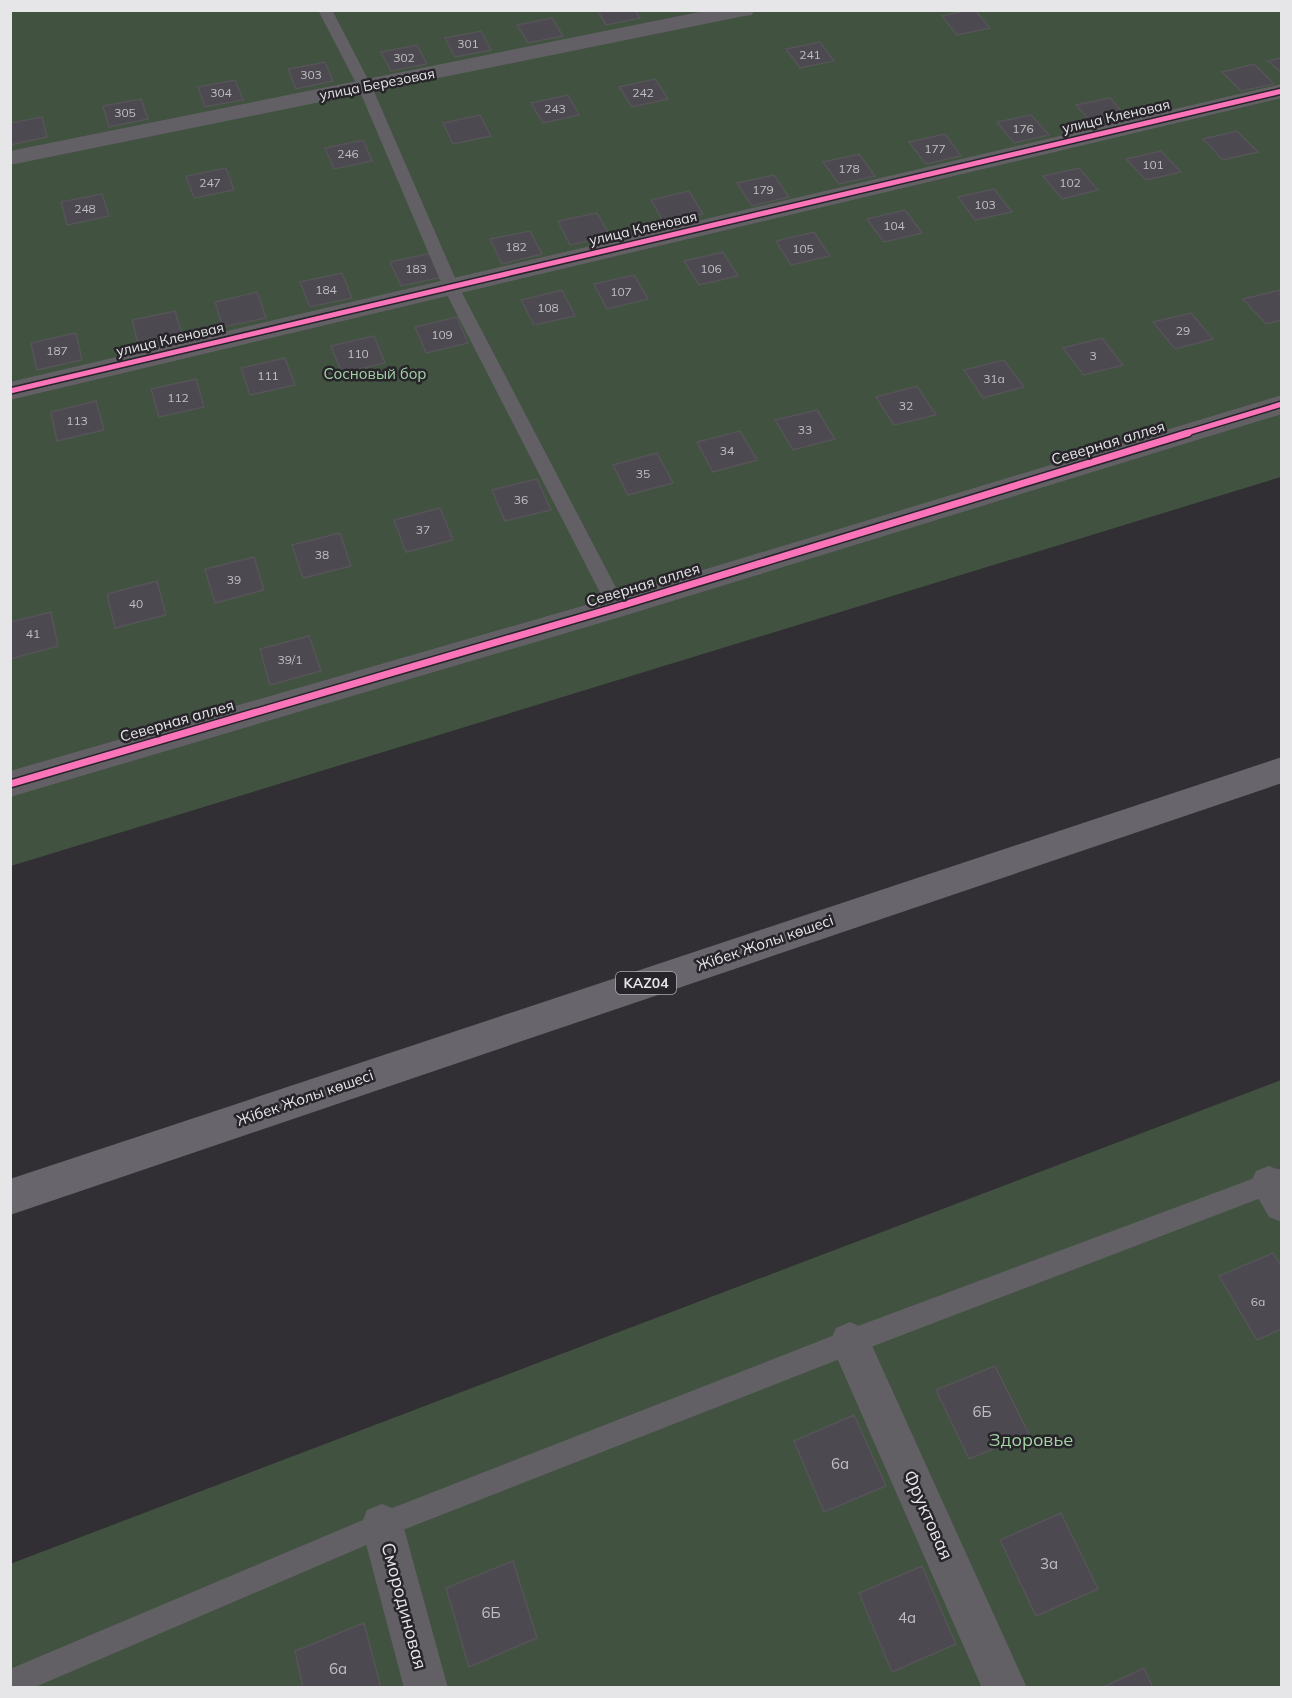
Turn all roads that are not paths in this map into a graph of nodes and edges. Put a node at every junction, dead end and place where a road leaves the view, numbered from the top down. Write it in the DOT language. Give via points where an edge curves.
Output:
graph roads {
  1 [pos="325,10"];
  2 [pos="744,10"];
  3 [pos="365,87"];
  4 [pos="1281,91"];
  5 [pos="10,158"];
  6 [pos="451,287"];
  7 [pos="10,391"];
  8 [pos="1281,404"];
  9 [pos="617,608"];
  10 [pos="1281,770"];
  11 [pos="10,784"];
  12 [pos="1277,1189"];
  13 [pos="10,1197"];
  14 [pos="850,1342"];
  15 [pos="382,1525"];
  16 [pos="10,1683"];
  17 [pos="426,1688"];
  18 [pos="1005,1688"];
  1 -- 3 [label="lane"];
  2 -- 3 [label="street, улица Березовая"];
  3 -- 5 [label="street, улица Березовая"];
  3 -- 6 [label="lane"];
  4 -- 6 [label="street, улица Кленовая"];
  6 -- 7 [label="street, улица Кленовая"];
  6 -- 9 [label="lane"];
  8 -- 9 [label="street, Северная аллея"];
  9 -- 11 [label="street, Северная аллея"];
  10 -- 13 [label="highway, Жібек Жолы көшесі / KАZ04"];
  12 -- 14 [label="lane"];
  14 -- 15 [label="lane"];
  14 -- 18 [label="street, Фруктовая"];
  15 -- 16 [label="lane"];
  15 -- 17 [label="street, Смородиновая"];
}
